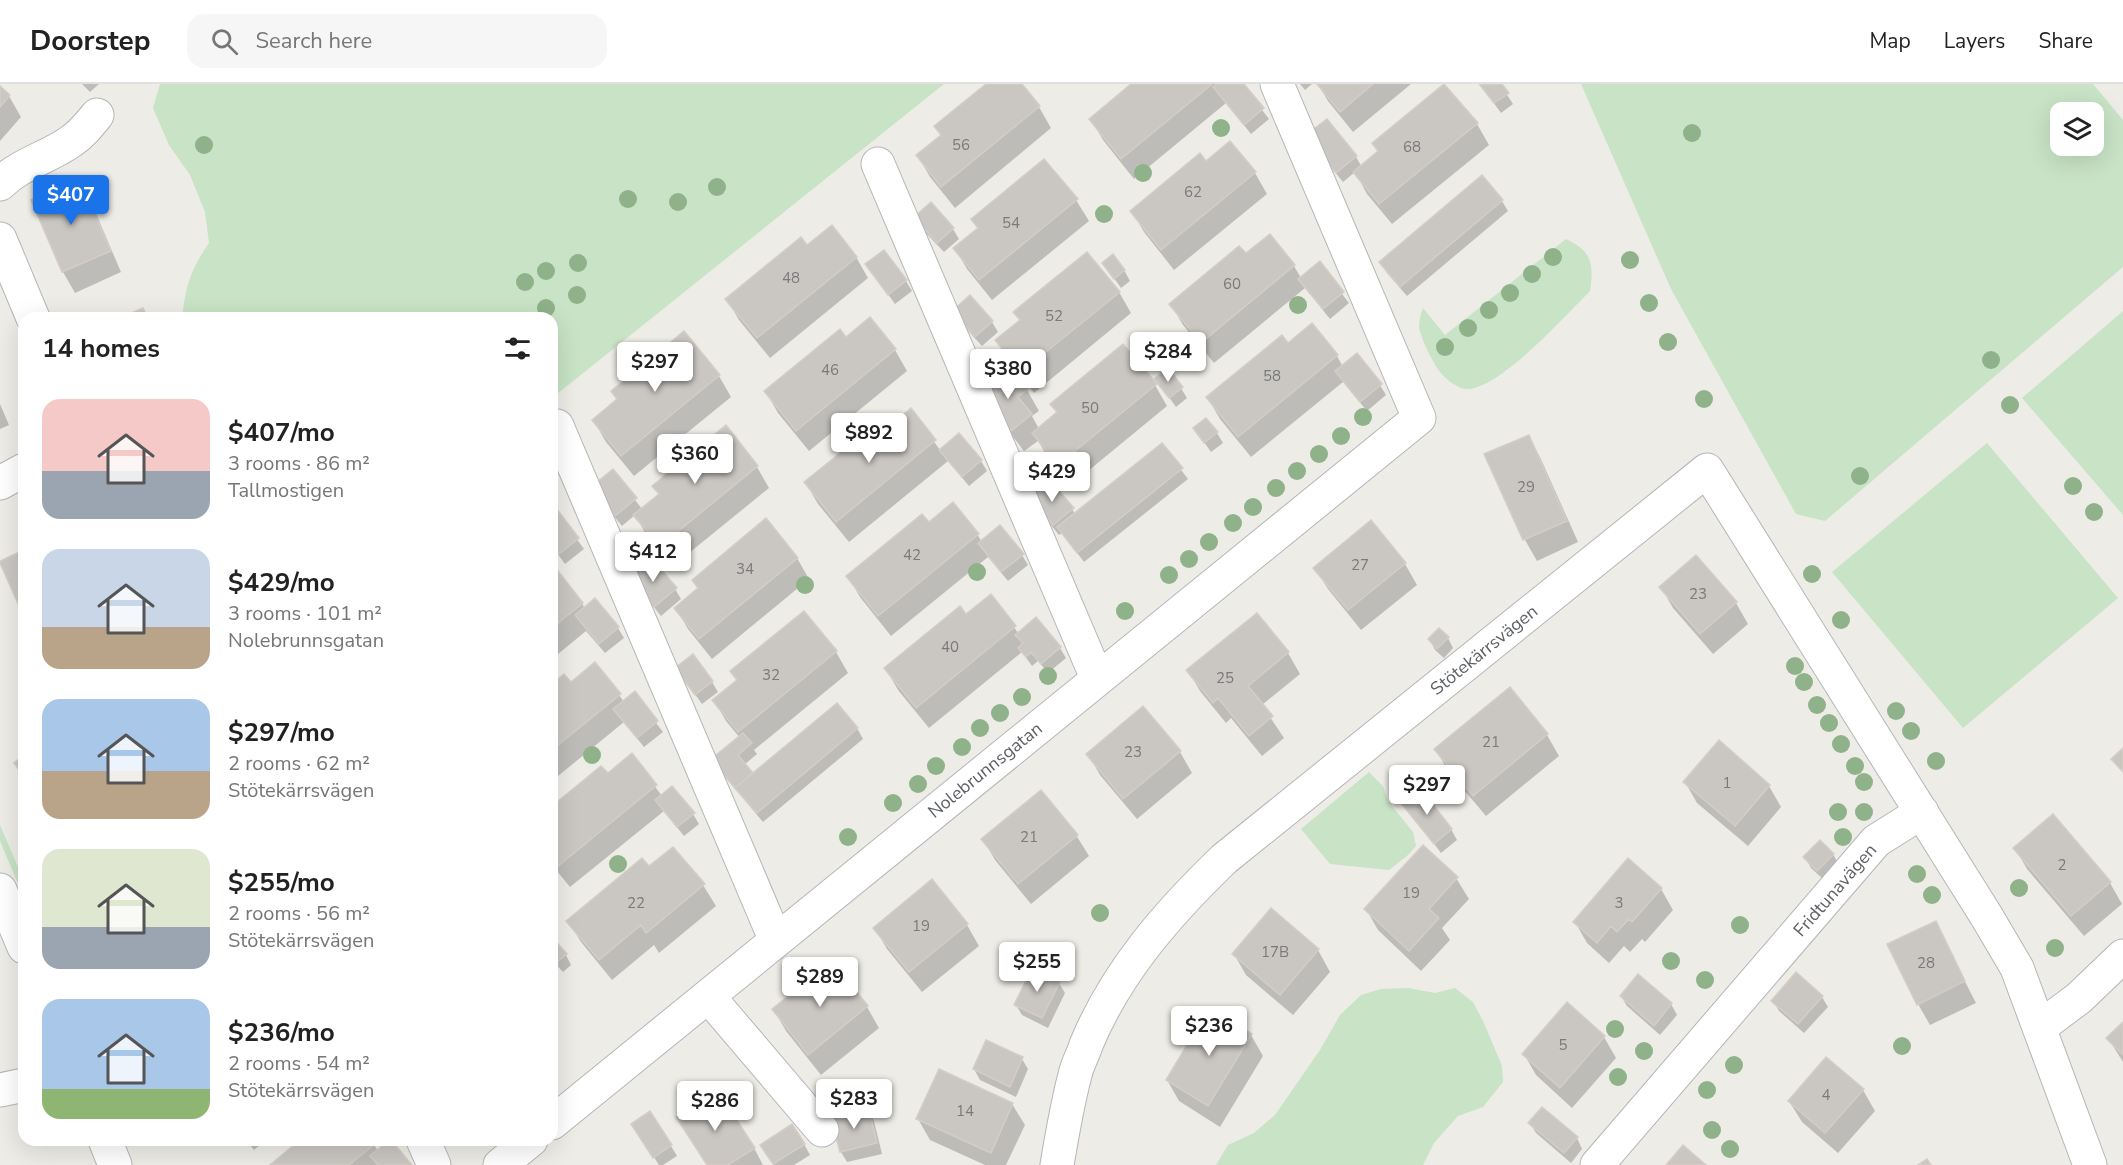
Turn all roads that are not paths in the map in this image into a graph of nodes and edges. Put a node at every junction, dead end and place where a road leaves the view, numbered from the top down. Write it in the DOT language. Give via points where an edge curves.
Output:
graph roads {
  1 [pos="1277,84"];
  2 [pos="97,115"];
  3 [pos="878,164"];
  4 [pos="0,184"];
  5 [pos="0,239"];
  6 [pos="30,312"];
  7 [pos="558,428"];
  8 [pos="18,473"];
  9 [pos="0,483"];
  10 [pos="1097,678"];
  11 [pos="1922,812"];
  12 [pos="0,890"];
  13 [pos="18,934"];
  14 [pos="776,940"];
  15 [pos="2123,956"];
  16 [pos="708,996"];
  17 [pos="2039,1028"];
  18 [pos="18,1086"];
  19 [pos="0,1090"];
  20 [pos="558,1118"];
  21 [pos="822,1130"];
  22 [pos="107,1146"];
  23 [pos="426,1146"];
  24 [pos="524,1146"];
  25 [pos="115,1165"];
  26 [pos="434,1165"];
  27 [pos="500,1165"];
  28 [pos="1057,1165"];
  29 [pos="1597,1165"];
  30 [pos="2090,1165"];
  1 -- 10 [label="street, Nolebrunnsgatan" via="1419,418"];
  2 -- 4 [label="street" via="69,143 12,172"];
  3 -- 10 [label="street"];
  5 -- 6 [label="street"];
  7 -- 14 [label="street"];
  8 -- 9 [label="street"];
  10 -- 14 [label="street, Nolebrunnsgatan"];
  11 -- 17 [label="street" via="2017,968"];
  11 -- 28 [label="street, Stötekärrsvägen" via="1707,470 1224,859 1195,887 1128,968 1097,1019 1075,1073"];
  11 -- 29 [label="street, Fridtunavägen" via="1876,841"];
  12 -- 13 [label="street"];
  14 -- 16 [label="street, Nolebrunnsgatan"];
  15 -- 17 [label="street" via="2079,998"];
  16 -- 20 [label="street, Nolebrunnsgatan"];
  16 -- 21 [label="street"];
  17 -- 30 [label="street"];
  18 -- 19 [label="street"];
  22 -- 25 [label="street"];
  23 -- 26 [label="street"];
  24 -- 27 [label="street"];
}
